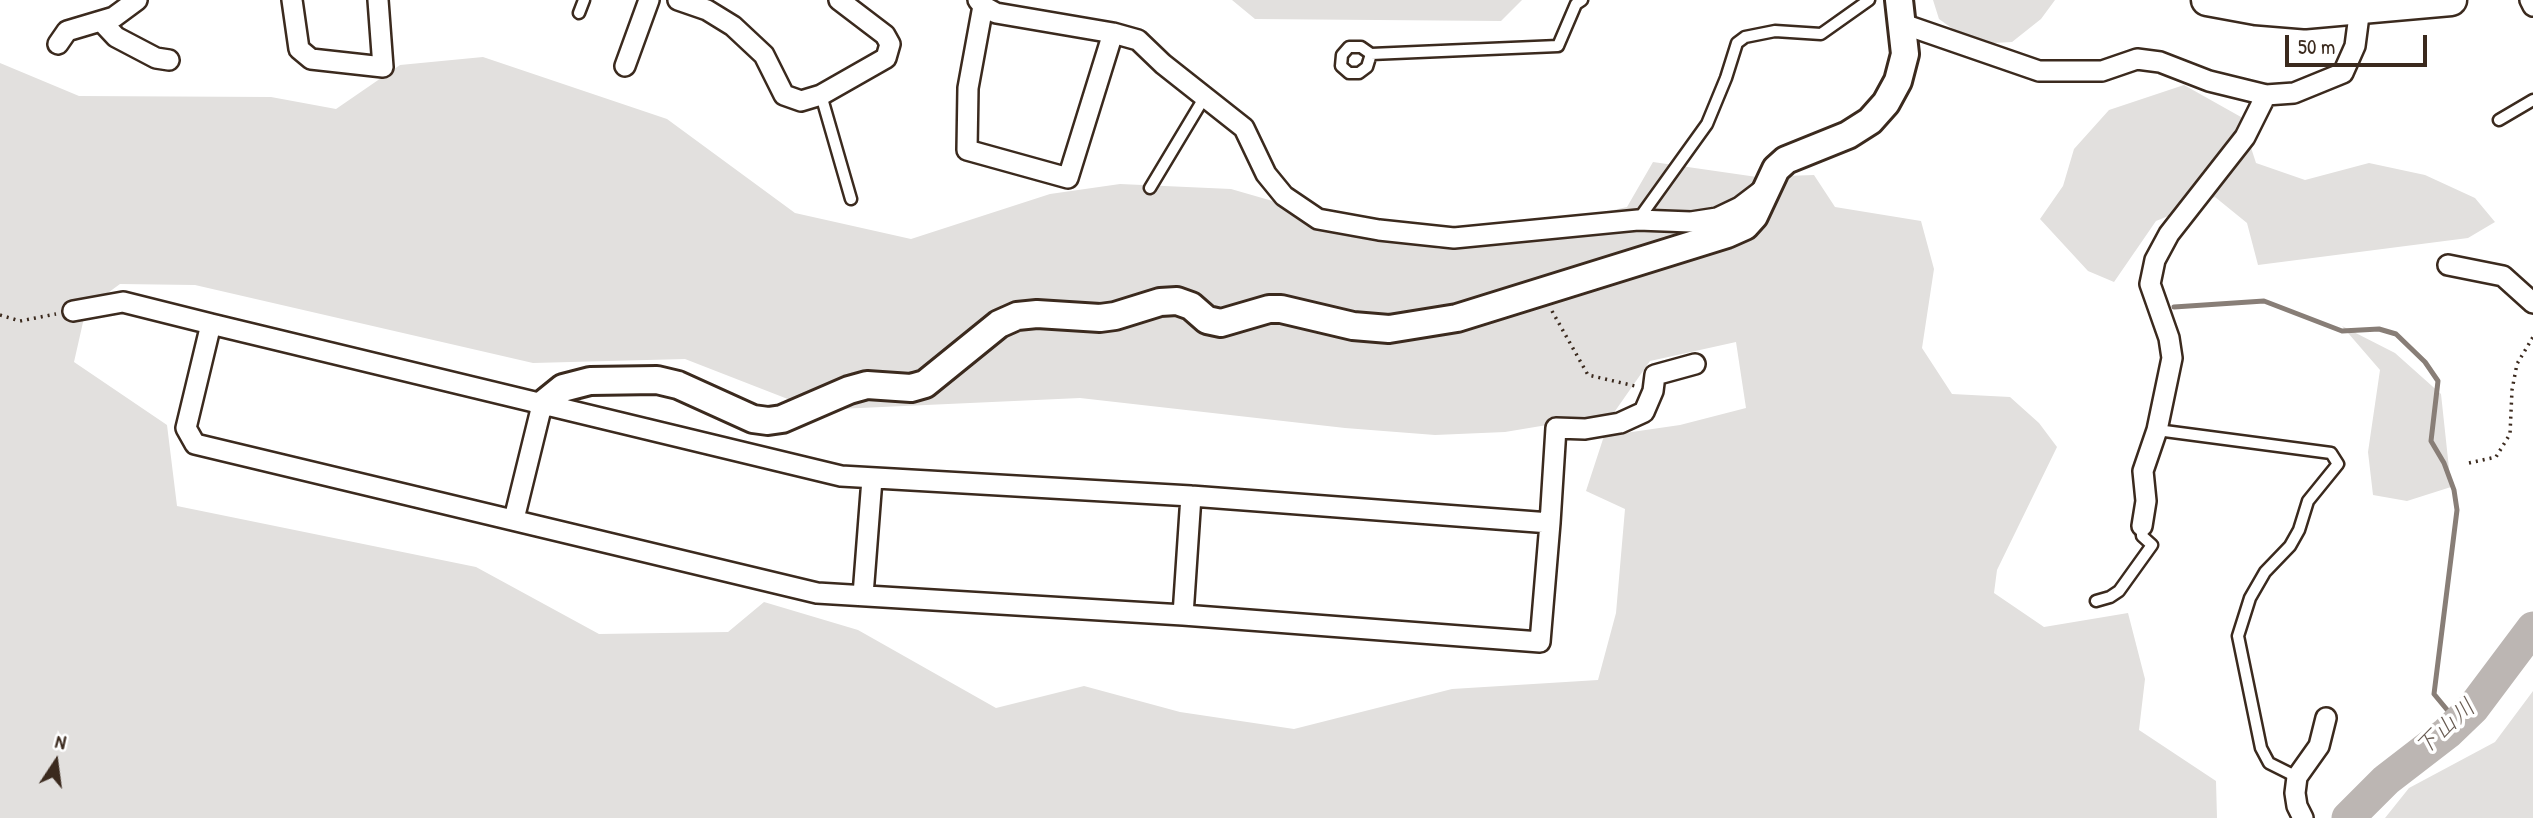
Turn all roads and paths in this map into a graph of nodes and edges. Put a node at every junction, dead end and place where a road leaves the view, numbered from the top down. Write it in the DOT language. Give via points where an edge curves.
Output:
graph roads {
  1 [pos="137,0"];
  2 [pos="292,0"];
  3 [pos="378,0"];
  4 [pos="584,0"];
  5 [pos="649,0"];
  6 [pos="678,0"];
  7 [pos="839,0"];
  8 [pos="1582,0"];
  9 [pos="1869,0"];
  10 [pos="2207,0"];
  11 [pos="2451,0"];
  12 [pos="2530,0"];
  13 [pos="980,3"];
  14 [pos="2360,5"];
  15 [pos="2533,6"];
  16 [pos="1901,12"];
  17 [pos="579,13"];
  18 [pos="102,21"];
  19 [pos="1113,33"];
  20 [pos="58,44"];
  21 [pos="1371,54"];
  22 [pos="169,60"];
  23 [pos="625,66"];
  24 [pos="821,95"];
  25 [pos="2266,95"];
  26 [pos="1204,98"];
  27 [pos="2533,100"];
  28 [pos="2499,120"];
  29 [pos="1767,186"];
  30 [pos="1150,188"];
  31 [pos="851,199"];
  32 [pos="1638,220"];
  33 [pos="2448,265"];
  34 [pos="1540,290"];
  35 [pos="2533,303"];
  36 [pos="74,310"];
  37 [pos="0,315"];
  38 [pos="211,324"];
  39 [pos="2533,337"];
  40 [pos="1695,364"];
  41 [pos="1653,391"];
  42 [pos="542,405"];
  43 [pos="2157,430"];
  44 [pos="2469,463"];
  45 [pos="872,479"];
  46 [pos="1191,496"];
  47 [pos="514,519"];
  48 [pos="1550,523"];
  49 [pos="2142,526"];
  50 [pos="863,595"];
  51 [pos="2096,601"];
  52 [pos="1183,615"];
  53 [pos="2326,718"];
  54 [pos="2297,777"];
  55 [pos="2303,818"];
  1 -- 18 [label="street"];
  2 -- 3 [label="street" via="299,49 311,59 383,67"];
  4 -- 17 [label="lane"];
  5 -- 23 [label="street"];
  6 -- 24 [label="street" via="733,26 764,55 784,95 801,101"];
  7 -- 24 [label="street" via="885,35 890,44 886,58"];
  8 -- 21 [label="lane" via="1558,46"];
  9 -- 32 [label="lane" via="1821,34 1775,31 1737,43 1707,124"];
  10 -- 14 [label="main road" via="2305,13"];
  11 -- 14 [label="main road"];
  12 -- 15 [label="street"];
  13 -- 19 [label="street" via="996,13"];
  13 -- 19 [label="street" via="968,88 967,150 1068,178"];
  14 -- 25 [label="street" via="2355,46 2343,73 2294,93"];
  16 -- 25 [label="street" via="2039,71 2102,71 2137,59"];
  16 -- 29 [label="street" via="1905,54 1886,103 1848,135 1786,160"];
  18 -- 20 [label="street" via="67,31"];
  18 -- 22 [label="street" via="116,37"];
  19 -- 26 [label="street" via="1138,40"];
  24 -- 31 [label="lane"];
  25 -- 43 [label="street" via="2245,137 2176,224 2155,260 2150,284 2172,358"];
  26 -- 30 [label="lane"];
  26 -- 32 [label="street" via="1244,128 1266,174 1284,196 1318,219 1454,238"];
  27 -- 28 [label="lane"];
  29 -- 32 [label="street" via="1717,218"];
  29 -- 34 [label="street" via="1745,226"];
  33 -- 35 [label="street" via="2503,276"];
  34 -- 41 [label="path" via="1588,375"];
  34 -- 42 [label="street" via="1457,318 1390,329 1353,326 1281,309 1221,323 1177,302 1100,318 1017,316 999,324 925,384 911,388 867,385 768,421 657,380 590,382 563,388"];
  36 -- 37 [label="path" via="20,321"];
  36 -- 38 [label="street" via="122,302"];
  38 -- 42 [label="street"];
  38 -- 47 [label="street" via="186,428 195,444"];
  39 -- 44 [label="path" via="2517,364 2510,434 2496,457"];
  40 -- 41 [label="street" via="1655,375"];
  41 -- 48 [label="street" via="1644,412 1620,423 1556,428"];
  42 -- 45 [label="street" via="841,476"];
  42 -- 47 [label="street"];
  43 -- 49 [label="street" via="2143,471 2146,501"];
  43 -- 54 [label="lane" via="2331,453 2338,464 2308,501 2290,546 2250,598 2238,636 2261,748 2269,763"];
  45 -- 46 [label="street"];
  45 -- 50 [label="street"];
  46 -- 48 [label="street"];
  46 -- 52 [label="street"];
  47 -- 50 [label="street" via="817,593"];
  48 -- 52 [label="street" via="1540,642"];
  49 -- 51 [label="lane" via="2142,536 2152,545 2119,591"];
  50 -- 52 [label="street"];
  53 -- 54 [label="street" via="2319,746"];
  54 -- 55 [label="street" via="2295,793"];
}
